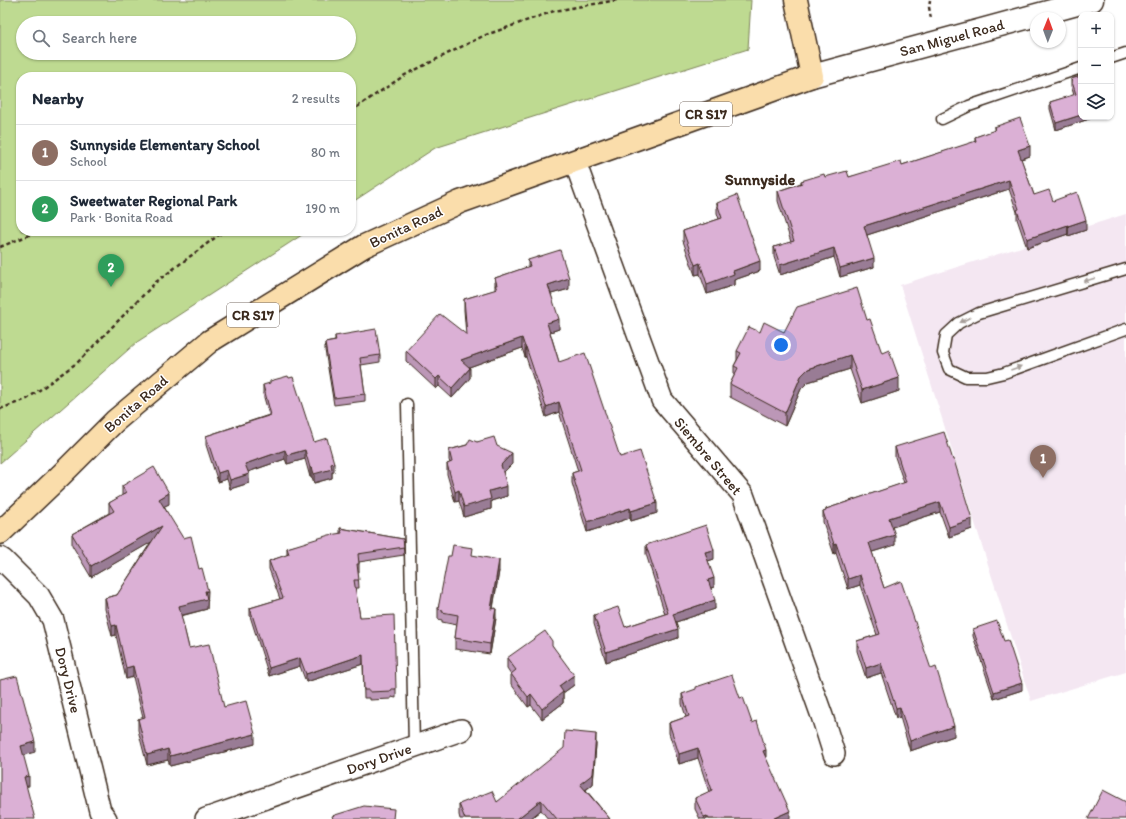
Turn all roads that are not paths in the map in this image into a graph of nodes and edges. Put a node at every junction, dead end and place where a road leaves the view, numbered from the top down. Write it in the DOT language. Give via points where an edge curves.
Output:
graph roads {
  1 [pos="1092,0"];
  2 [pos="796,1"];
  3 [pos="1126,53"];
  4 [pos="1114,57"];
  5 [pos="1078,69"];
  6 [pos="812,76"];
  7 [pos="942,119"];
  8 [pos="575,162"];
  9 [pos="1126,269"];
  10 [pos="1126,329"];
  11 [pos="407,404"];
  12 [pos="0,533"];
  13 [pos="0,558"];
  14 [pos="461,730"];
  15 [pos="414,747"];
  16 [pos="834,754"];
  17 [pos="106,819"];
  18 [pos="206,819"];
  1 -- 6 [label="street, San Miguel Road"];
  2 -- 6 [label="main road"];
  3 -- 4 [label="lane"];
  5 -- 7 [label="lane" via="969,106"];
  6 -- 8 [label="main road, Bonita Road / CR S17"];
  8 -- 12 [label="main road, Bonita Road / CR S17" via="460,202 364,246 210,341 115,421"];
  8 -- 16 [label="street, Siembre Street" via="662,400 743,496"];
  9 -- 10 [label="lane, one-way" via="978,314 959,323 946,334 943,353 949,369 966,377 987,377"];
  11 -- 15 [label="lane"];
  13 -- 17 [label="street, Dory Drive" via="39,596 53,620 100,811"];
  14 -- 15 [label="street, Dory Drive"];
  15 -- 18 [label="street, Dory Drive"];
}
